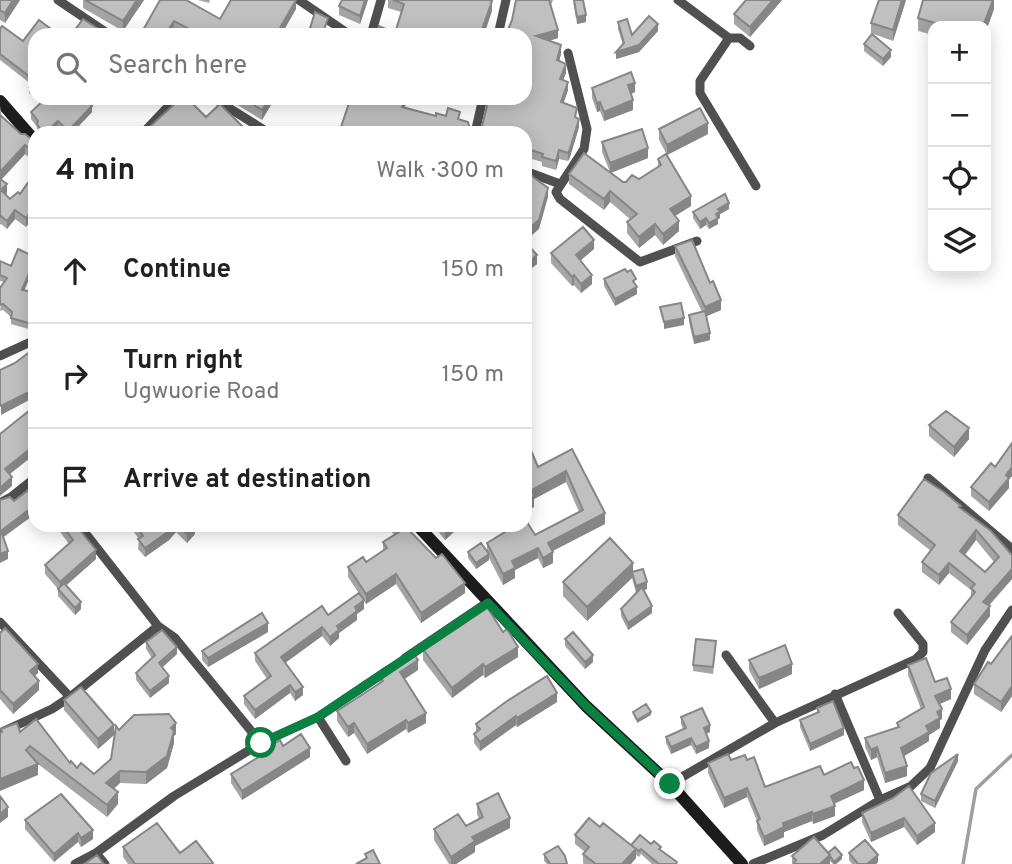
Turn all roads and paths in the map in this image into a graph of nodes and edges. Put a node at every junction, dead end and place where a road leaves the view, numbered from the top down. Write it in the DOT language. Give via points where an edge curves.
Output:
graph roads {
  1 [pos="58,0"];
  2 [pos="299,0"];
  3 [pos="381,0"];
  4 [pos="506,0"];
  5 [pos="678,0"];
  6 [pos="100,28"];
  7 [pos="340,28"];
  8 [pos="373,28"];
  9 [pos="500,28"];
  10 [pos="729,37"];
  11 [pos="750,46"];
  12 [pos="568,53"];
  13 [pos="0,102"];
  14 [pos="169,105"];
  15 [pos="224,105"];
  16 [pos="481,105"];
  17 [pos="150,126"];
  18 [pos="257,126"];
  19 [pos="477,126"];
  20 [pos="28,133"];
  21 [pos="532,174"];
  22 [pos="560,184"];
  23 [pos="756,186"];
  24 [pos="696,241"];
  25 [pos="28,343"];
  26 [pos="0,356"];
  27 [pos="928,478"];
  28 [pos="28,484"];
  29 [pos="0,503"];
  30 [pos="84,532"];
  31 [pos="423,532"];
  32 [pos="1012,549"];
  33 [pos="488,603"];
  34 [pos="1012,610"];
  35 [pos="898,613"];
  36 [pos="0,622"];
  37 [pos="158,626"];
  38 [pos="726,655"];
  39 [pos="835,694"];
  40 [pos="70,697"];
  41 [pos="318,717"];
  42 [pos="775,723"];
  43 [pos="0,733"];
  44 [pos="261,743"];
  45 [pos="346,761"];
  46 [pos="670,784"];
  47 [pos="880,800"];
  48 [pos="96,853"];
  49 [pos="75,864"];
  50 [pos="105,864"];
  51 [pos="742,864"];
  52 [pos="753,864"];
  1 -- 6 [label="street"];
  2 -- 7 [label="street"];
  3 -- 8 [label="street"];
  4 -- 9 [label="street"];
  5 -- 10 [label="street"];
  10 -- 11 [label="street"];
  10 -- 23 [label="street" via="700,81 700,93"];
  12 -- 22 [label="street" via="587,129 583,149"];
  13 -- 20 [label="street"];
  14 -- 17 [label="street"];
  15 -- 18 [label="street"];
  16 -- 19 [label="street"];
  21 -- 22 [label="street"];
  22 -- 24 [label="street" via="559,199 640,262"];
  25 -- 26 [label="street"];
  27 -- 32 [label="street"];
  28 -- 29 [label="street"];
  30 -- 37 [label="street"];
  31 -- 33 [label="street"];
  33 -- 41 [label="street"];
  33 -- 46 [label="street" via="586,706"];
  34 -- 47 [label="street" via="985,650 930,768 911,786"];
  35 -- 39 [label="street" via="923,644 923,652"];
  36 -- 40 [label="street"];
  37 -- 40 [label="street"];
  37 -- 44 [label="street" via="175,638"];
  38 -- 42 [label="street"];
  39 -- 42 [label="street"];
  39 -- 47 [label="street"];
  40 -- 43 [label="street"];
  41 -- 44 [label="street"];
  41 -- 45 [label="street"];
  42 -- 46 [label="street"];
  44 -- 48 [label="street" via="174,796"];
  46 -- 51 [label="street"];
  47 -- 52 [label="street" via="823,835"];
  48 -- 49 [label="street"];
  48 -- 50 [label="street"];
}
